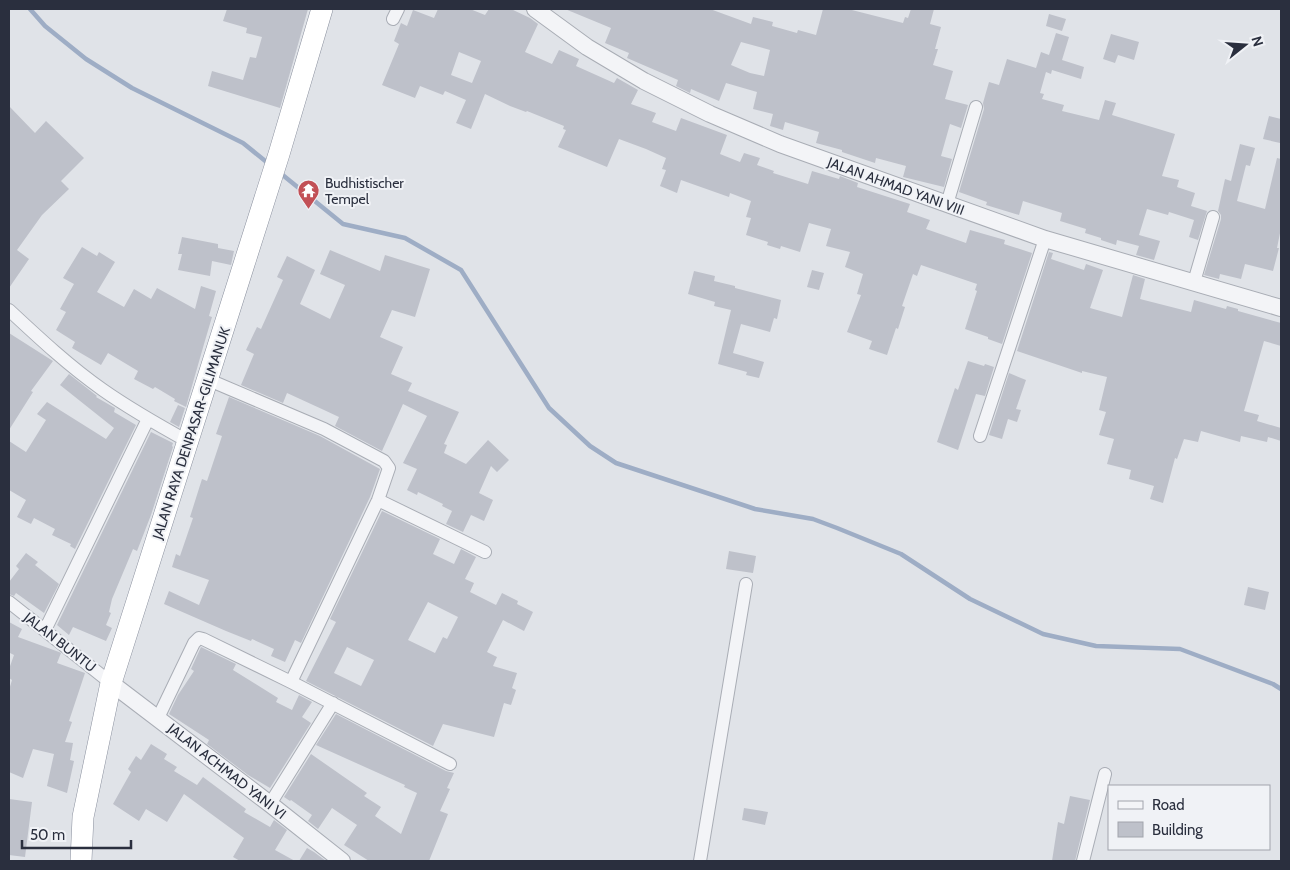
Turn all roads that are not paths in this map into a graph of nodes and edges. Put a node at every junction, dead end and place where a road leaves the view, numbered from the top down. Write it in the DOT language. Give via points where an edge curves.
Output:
graph roads {
  1 [pos="322,9"];
  2 [pos="536,9"];
  3 [pos="976,107"];
  4 [pos="947,204"];
  5 [pos="1213,217"];
  6 [pos="1044,239"];
  7 [pos="1194,282"];
  8 [pos="1281,308"];
  9 [pos="9,310"];
  10 [pos="209,380"];
  11 [pos="148,419"];
  12 [pos="980,436"];
  13 [pos="189,442"];
  14 [pos="378,500"];
  15 [pos="485,552"];
  16 [pos="746,584"];
  17 [pos="9,602"];
  18 [pos="45,630"];
  19 [pos="111,682"];
  20 [pos="291,682"];
  21 [pos="333,703"];
  22 [pos="158,718"];
  23 [pos="450,764"];
  24 [pos="1105,774"];
  25 [pos="270,804"];
  26 [pos="80,861"];
  27 [pos="342,861"];
  28 [pos="700,861"];
  29 [pos="1083,861"];
  1 -- 10 [label="highway, JALAN RAYA DENPASAR-GILIMANUK"];
  2 -- 4 [label="street, JALAN AHMAD YANI VIII" via="587,47 644,81 710,114 780,144"];
  3 -- 4 [label="street"];
  4 -- 6 [label="street, JALAN AHMAD YANI VIII"];
  5 -- 7 [label="street"];
  6 -- 7 [label="street, JALAN AHMAD YANI VIII"];
  6 -- 12 [label="street"];
  7 -- 8 [label="street, JALAN AHMAD YANI VIII"];
  9 -- 11 [label="street" via="68,363"];
  10 -- 13 [label="highway, JALAN RAYA DENPASAR-GILIMANUK"];
  10 -- 14 [label="street" via="324,429 384,461 388,472"];
  11 -- 13 [label="street"];
  11 -- 18 [label="street"];
  13 -- 19 [label="highway, JALAN RAYA DENPASAR-GILIMANUK"];
  14 -- 15 [label="street"];
  14 -- 20 [label="street"];
  16 -- 28 [label="street"];
  17 -- 18 [label="street, JALAN BUNTU"];
  18 -- 19 [label="street, JALAN BUNTU"];
  19 -- 22 [label="street, JALAN ACHMAD YANI VI"];
  19 -- 26 [label="highway, JALAN RAYA DENPASAR-GILIMANUK" via="83,817"];
  20 -- 21 [label="street"];
  20 -- 22 [label="street" via="199,638"];
  21 -- 23 [label="street"];
  21 -- 25 [label="street"];
  22 -- 25 [label="street, JALAN ACHMAD YANI VI"];
  24 -- 29 [label="street"];
  25 -- 27 [label="street, JALAN ACHMAD YANI VI"];
}
